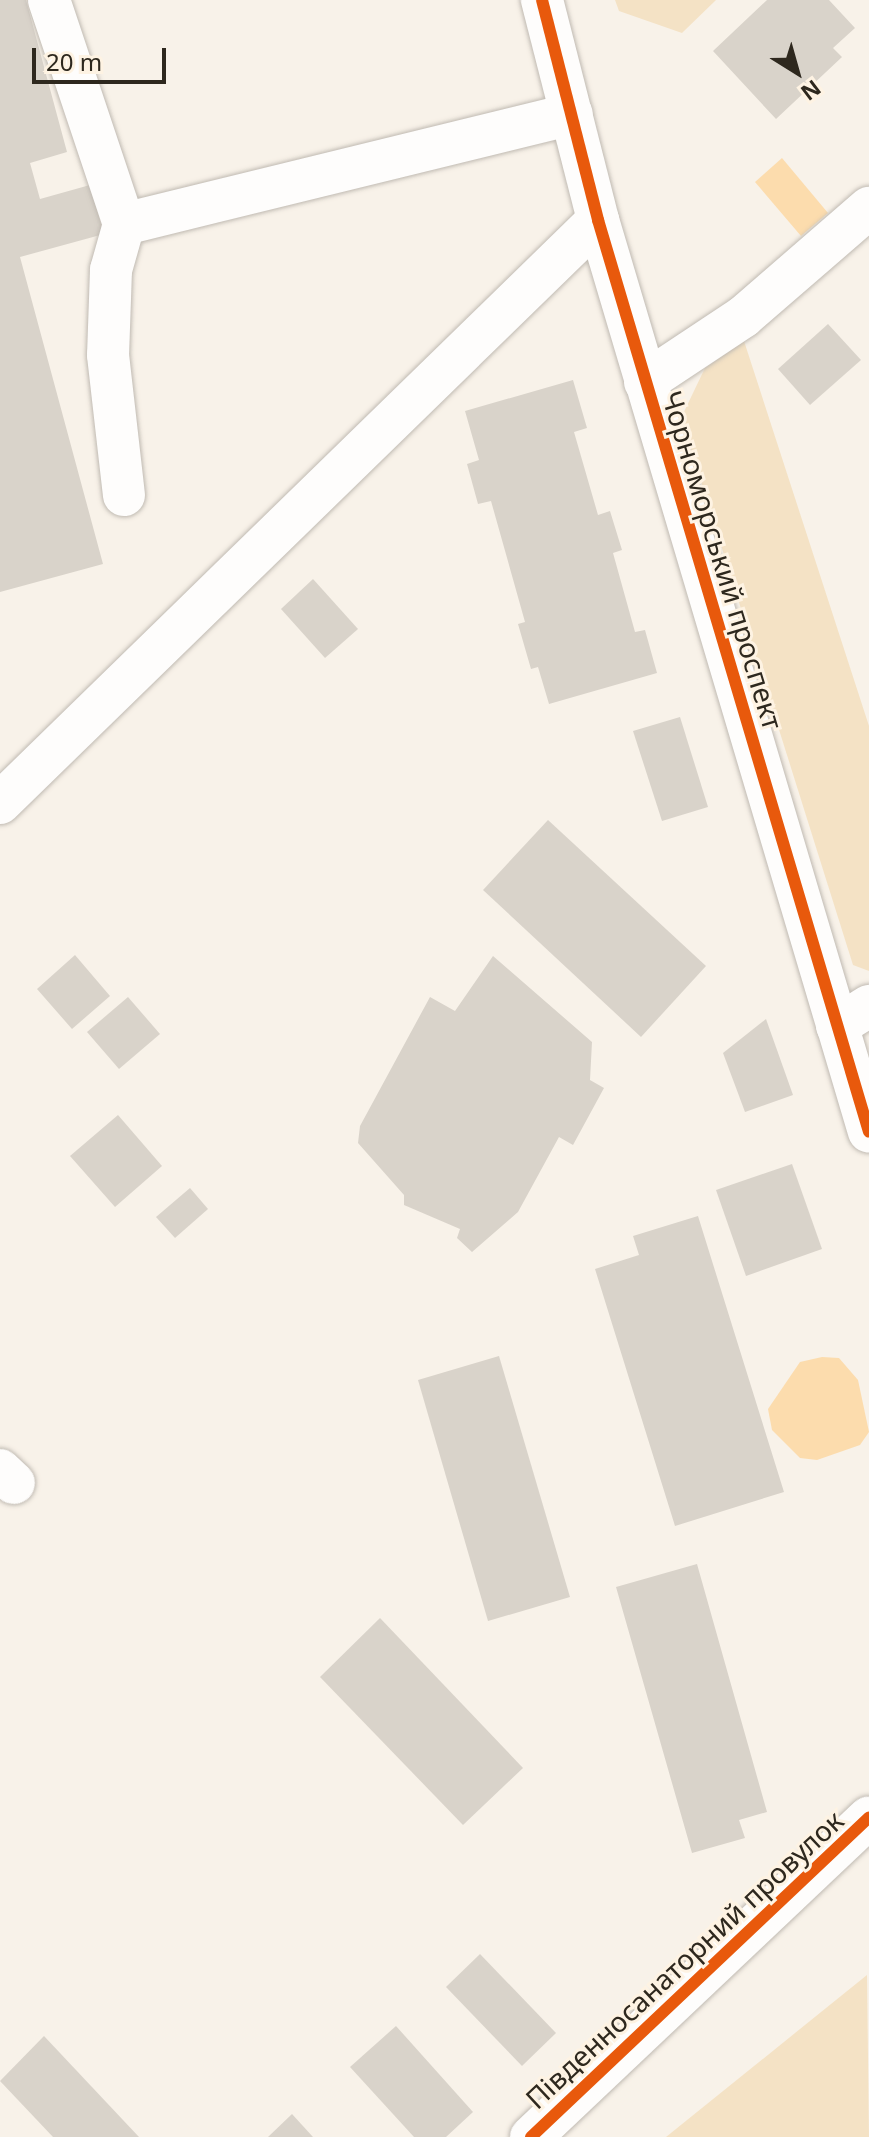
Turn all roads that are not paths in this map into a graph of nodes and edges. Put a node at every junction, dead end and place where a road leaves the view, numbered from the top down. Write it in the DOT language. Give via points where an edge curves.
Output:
graph roads {
  1 [pos="49,0"];
  2 [pos="542,0"];
  3 [pos="572,114"];
  4 [pos="869,208"];
  5 [pos="598,220"];
  6 [pos="124,224"];
  7 [pos="645,382"];
  8 [pos="124,495"];
  9 [pos="0,803"];
  10 [pos="853,1016"];
  11 [pos="869,1132"];
  12 [pos="869,1817"];
  13 [pos="554,2129"];
  1 -- 6 [label="street"];
  2 -- 3 [label="street, Чорноморський проспект"];
  3 -- 5 [label="street, Чорноморський проспект"];
  3 -- 6 [label="street"];
  4 -- 7 [label="street" via="743,317"];
  5 -- 7 [label="street, Чорноморський проспект"];
  5 -- 9 [label="street"];
  6 -- 8 [label="street" via="111,270 108,355"];
  7 -- 10 [label="street, Чорноморський проспект"];
  10 -- 11 [label="street, Чорноморський проспект"];
  12 -- 13 [label="street, Південносанаторний провулок"];
}
